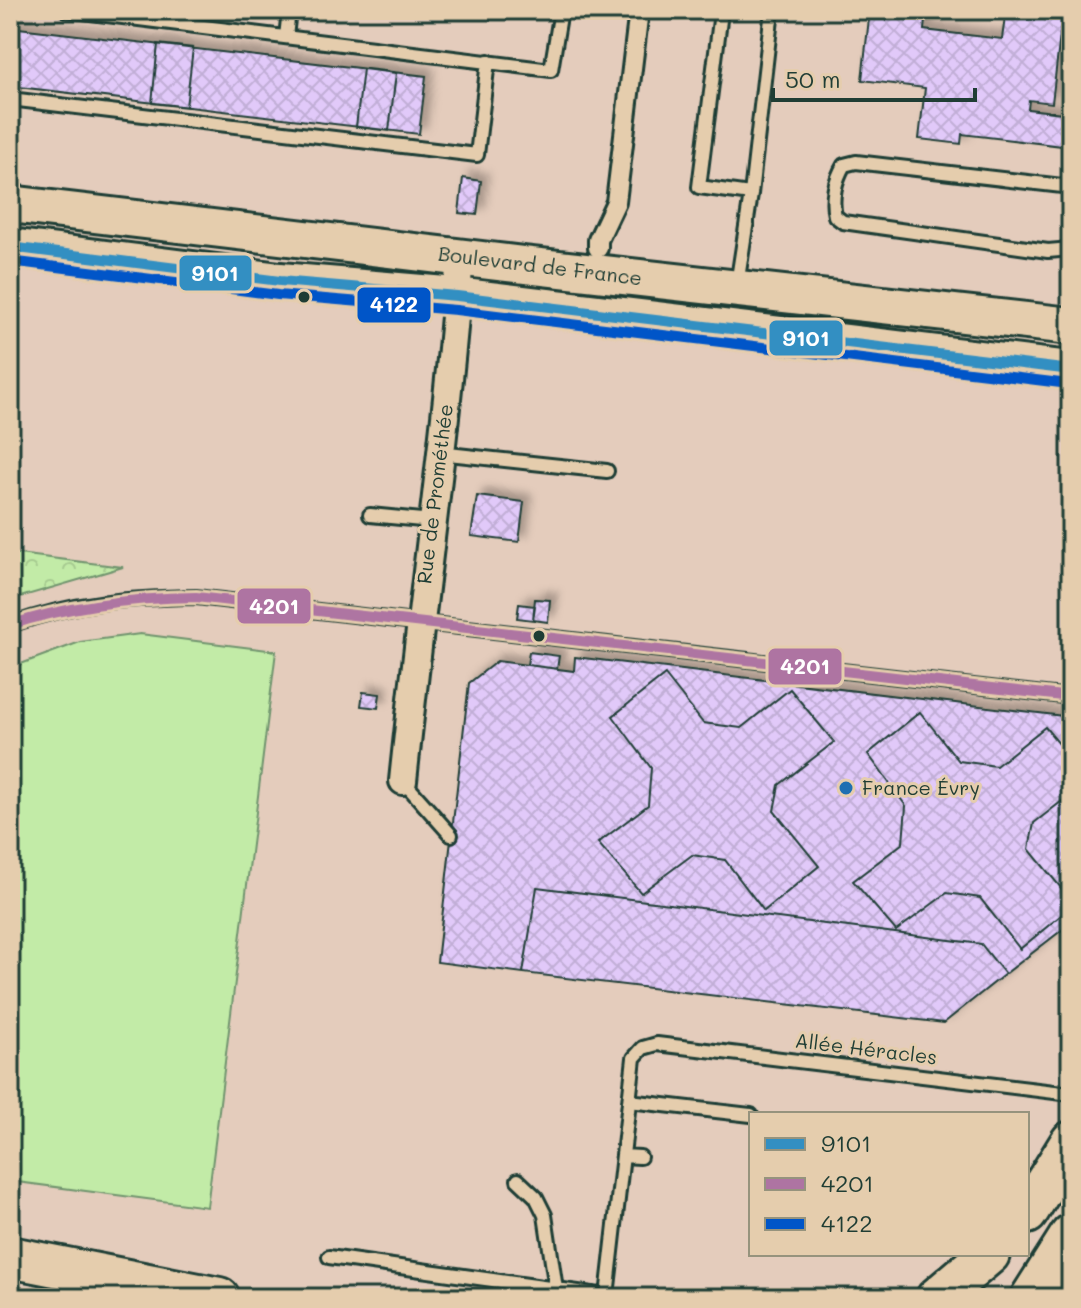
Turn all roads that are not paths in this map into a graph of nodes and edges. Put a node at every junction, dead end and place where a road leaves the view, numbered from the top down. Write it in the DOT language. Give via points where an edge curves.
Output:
graph roads {
  1 [pos="66,10"];
  2 [pos="289,10"];
  3 [pos="561,10"];
  4 [pos="639,10"];
  5 [pos="772,10"];
  6 [pos="720,20"];
  7 [pos="286,37"];
  8 [pos="488,61"];
  9 [pos="10,99"];
  10 [pos="1071,187"];
  11 [pos="751,194"];
  12 [pos="10,204"];
  13 [pos="10,247"];
  14 [pos="598,248"];
  15 [pos="1071,249"];
  16 [pos="460,256"];
  17 [pos="737,288"];
  18 [pos="457,296"];
  19 [pos="1071,326"];
  20 [pos="1071,370"];
  21 [pos="439,453"];
  22 [pos="607,471"];
  23 [pos="370,515"];
  24 [pos="432,521"];
  25 [pos="419,621"];
  26 [pos="10,625"];
  27 [pos="1071,697"];
  28 [pos="403,781"];
  29 [pos="451,835"];
  30 [pos="1071,1094"];
  31 [pos="629,1101"];
  32 [pos="749,1115"];
  33 [pos="1071,1142"];
  34 [pos="623,1156"];
  35 [pos="640,1157"];
  36 [pos="518,1180"];
  37 [pos="1029,1210"];
  38 [pos="1071,1235"];
  39 [pos="987,1256"];
  40 [pos="10,1257"];
  41 [pos="329,1257"];
  42 [pos="10,1280"];
  43 [pos="556,1289"];
  44 [pos="607,1296"];
  45 [pos="79,1298"];
  46 [pos="219,1298"];
  47 [pos="621,1298"];
  48 [pos="937,1298"];
  49 [pos="1031,1298"];
  1 -- 7 [label="lane"];
  2 -- 7 [label="lane"];
  3 -- 8 [label="lane" via="551,70"];
  4 -- 14 [label="street" via="616,202"];
  5 -- 11 [label="lane"];
  6 -- 11 [label="lane" via="699,187"];
  7 -- 8 [label="lane"];
  8 -- 9 [label="lane" via="477,155"];
  10 -- 15 [label="lane" via="856,162 844,165 837,175 832,206 843,222 1048,251"];
  11 -- 17 [label="lane"];
  12 -- 16 [label="main road, Boulevard de France"];
  13 -- 18 [label="main road, Boulevard de France" via="280,281"];
  16 -- 17 [label="main road, Boulevard de France"];
  16 -- 18 [label="street, Rue de Prométhée"];
  17 -- 19 [label="main road, Boulevard de France"];
  18 -- 20 [label="main road, Boulevard de France"];
  18 -- 21 [label="street, Rue de Prométhée"];
  21 -- 22 [label="lane"];
  21 -- 24 [label="street, Rue de Prométhée"];
  23 -- 24 [label="lane"];
  24 -- 25 [label="street, Rue de Prométhée"];
  25 -- 26 [label="lane" via="196,597 110,600 55,609"];
  25 -- 27 [label="lane"];
  25 -- 28 [label="street, Rue de Prométhée"];
  28 -- 29 [label="lane"];
  30 -- 31 [label="lane, Allée Héracles" via="657,1044 634,1058"];
  31 -- 32 [label="lane"];
  31 -- 34 [label="lane"];
  33 -- 37 [label="main road"];
  34 -- 35 [label="lane"];
  34 -- 44 [label="lane"];
  36 -- 43 [label="lane" via="545,1215"];
  38 -- 49 [label="main road"];
  39 -- 48 [label="main road"];
  40 -- 46 [label="main road"];
  41 -- 43 [label="lane"];
  42 -- 45 [label="main road"];
  43 -- 44 [label="lane"];
  44 -- 47 [label="lane"];
}
